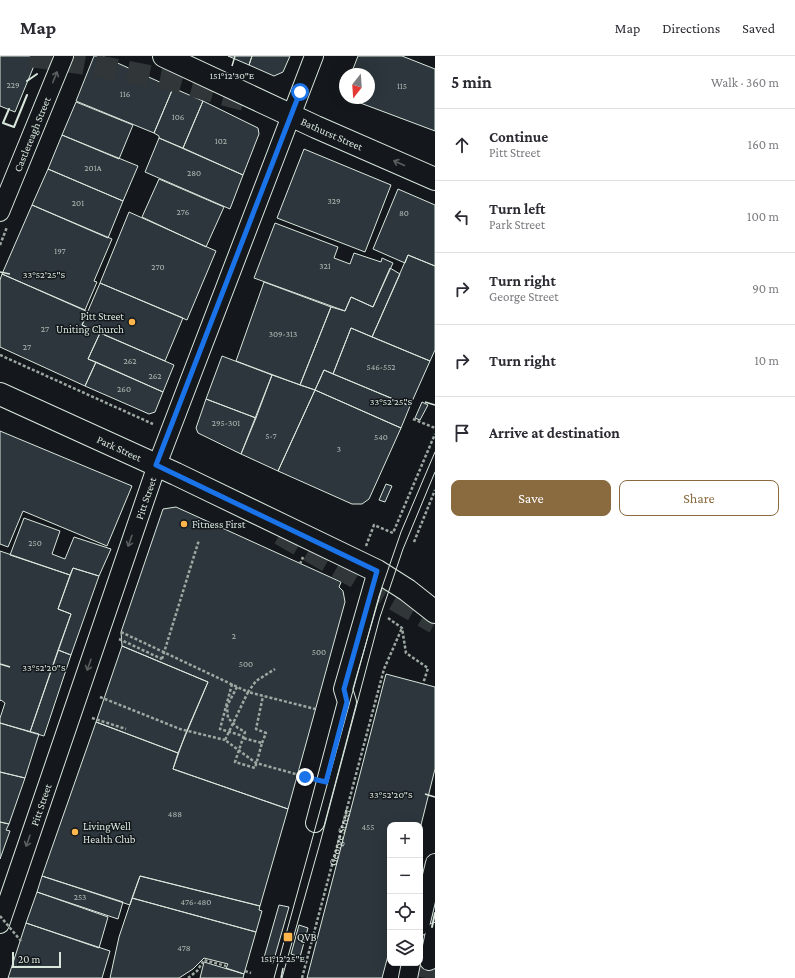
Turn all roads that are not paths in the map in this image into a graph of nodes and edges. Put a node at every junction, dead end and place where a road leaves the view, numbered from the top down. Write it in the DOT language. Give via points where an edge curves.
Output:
graph roads {
  1 [pos="64,56"];
  2 [pos="164,56"];
  3 [pos="314,56"];
  4 [pos="292,115"];
  5 [pos="435,179"];
  6 [pos="0,212"];
  7 [pos="0,394"];
  8 [pos="156,465"];
  9 [pos="383,574"];
  10 [pos="435,612"];
  11 [pos="315,823"];
  12 [pos="435,863"];
  13 [pos="423,913"];
  14 [pos="0,924"];
  15 [pos="435,932"];
  16 [pos="429,961"];
  17 [pos="410,966"];
  18 [pos="408,978"];
  6 -- 1 [label="street, Castlereagh Street, one-way"];
  2 -- 4 [label="main road, Bathurst Street"];
  3 -- 4 [label="street, Pitt Street"];
  5 -- 4 [label="main road, Bathurst Street, one-way"];
  4 -- 8 [label="street, Pitt Street"];
  7 -- 8 [label="main road, Park Street"];
  8 -- 9 [label="main road, Park Street"];
  8 -- 14 [label="street, Pitt Street, one-way"];
  9 -- 10 [label="main road, Park Street"];
  9 -- 11 [label="street" via="344,689 347,702"];
  12 -- 13 [label="street"];
  15 -- 16 [label="street"];
  17 -- 18 [label="street"];
}
